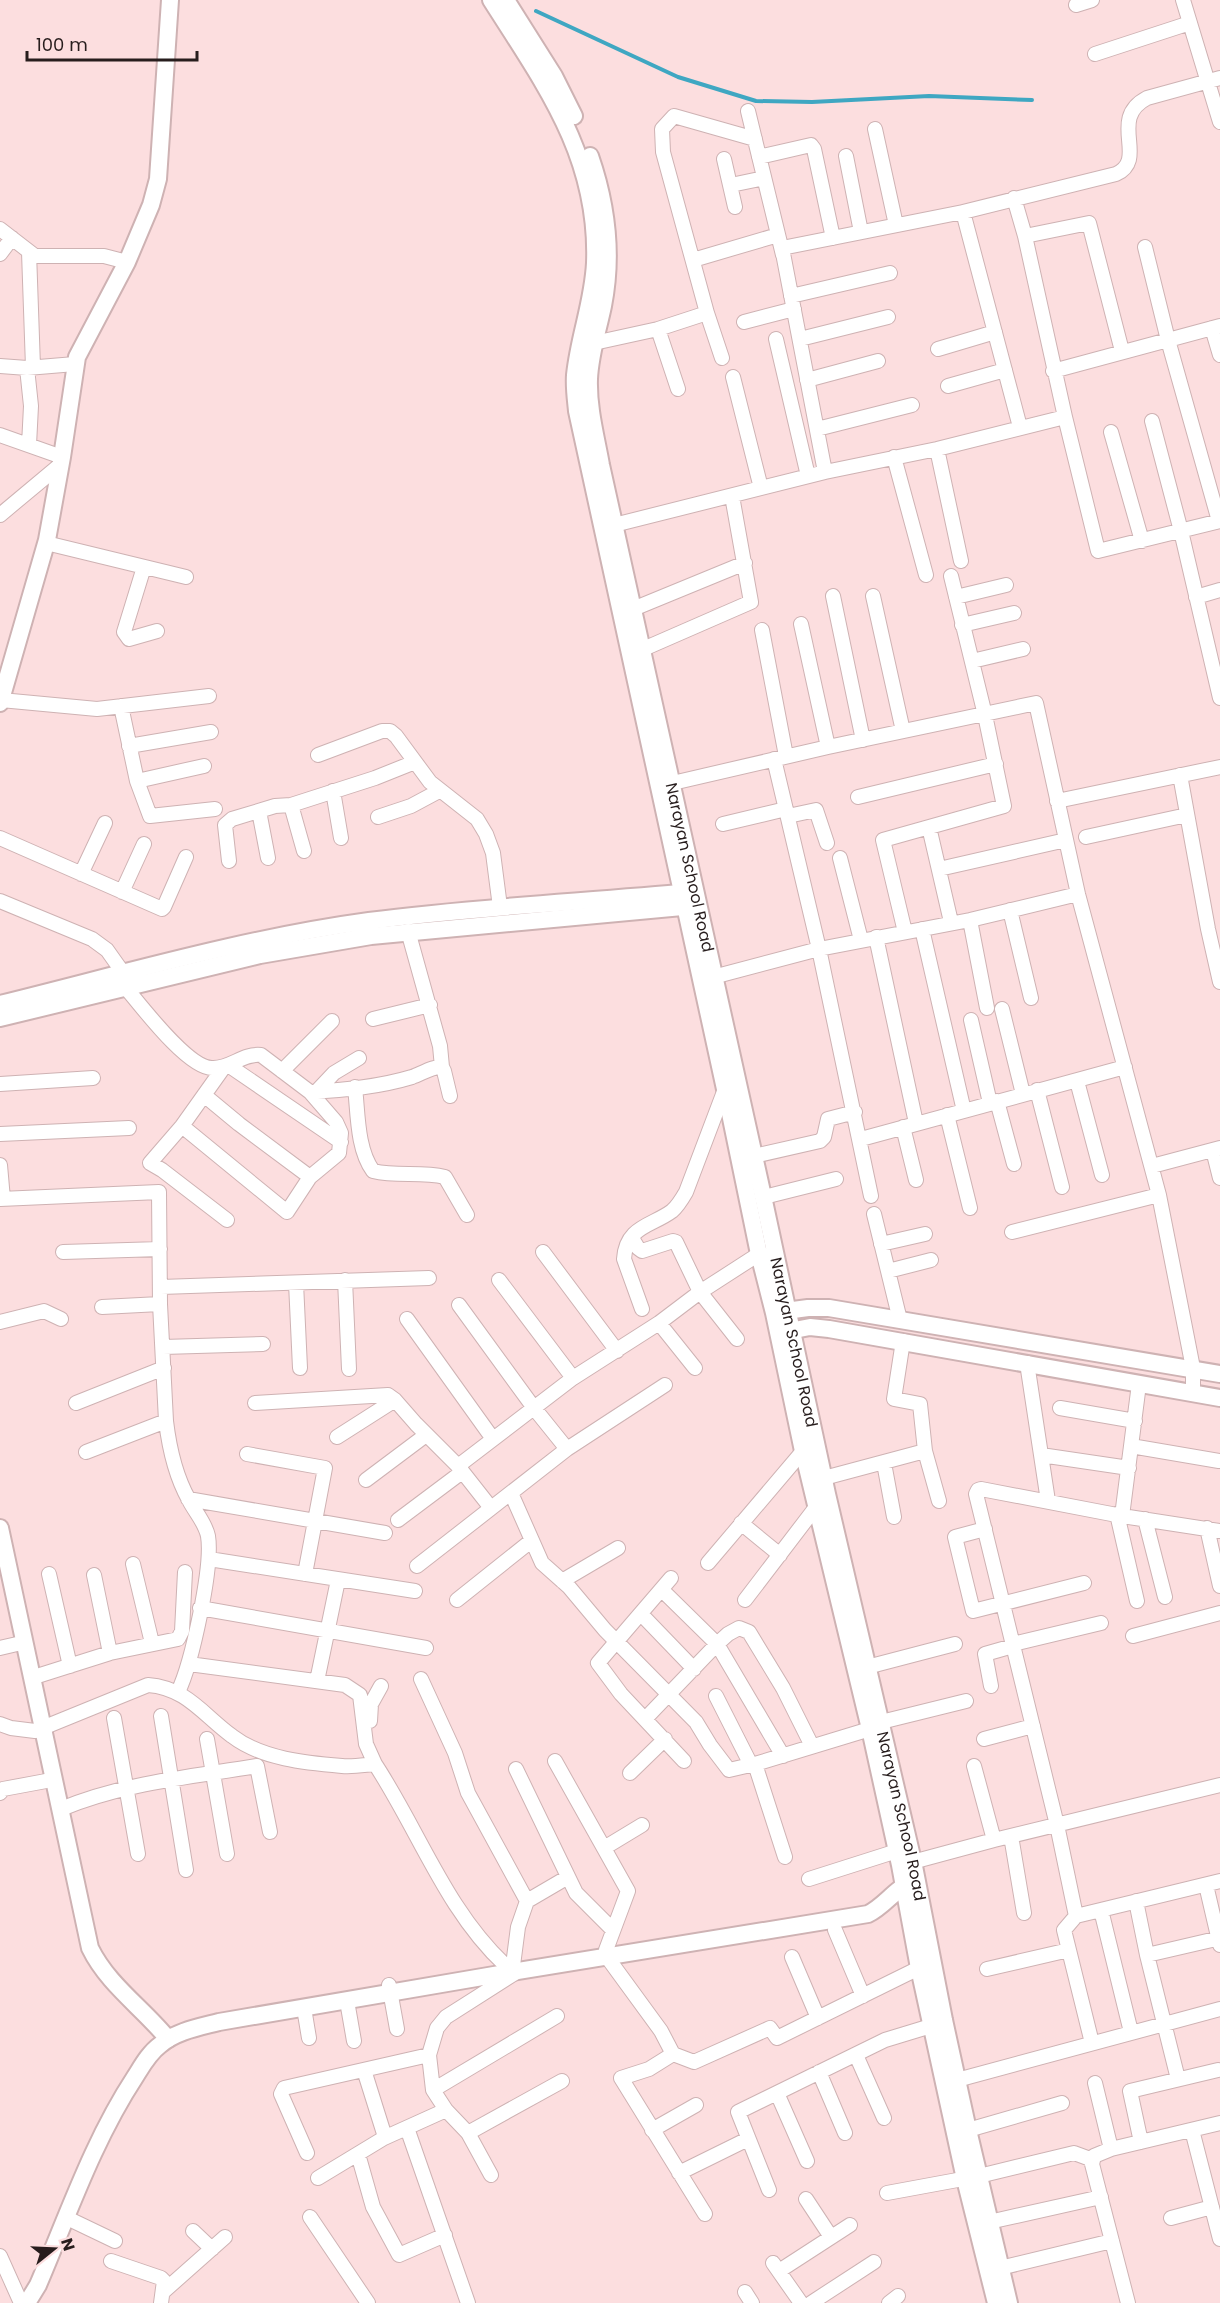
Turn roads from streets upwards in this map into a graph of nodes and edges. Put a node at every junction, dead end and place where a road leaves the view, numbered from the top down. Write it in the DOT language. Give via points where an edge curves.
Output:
graph roads {
  1 [pos="170,0"];
  2 [pos="491,0"];
  3 [pos="506,0"];
  4 [pos="1092,0"];
  5 [pos="1183,0"];
  6 [pos="1076,5"];
  7 [pos="1190,22"];
  8 [pos="1095,54"];
  9 [pos="1214,79"];
  10 [pos="748,111"];
  11 [pos="1220,122"];
  12 [pos="875,129"];
  13 [pos="755,139"];
  14 [pos="846,156"];
  15 [pos="759,157"];
  16 [pos="724,159"];
  17 [pos="764,177"];
  18 [pos="731,185"];
  19 [pos="1014,198"];
  20 [pos="735,207"];
  21 [pos="963,212"];
  22 [pos="896,225"];
  23 [pos="0,229"];
  24 [pos="861,232"];
  25 [pos="778,235"];
  26 [pos="1025,236"];
  27 [pos="12,238"];
  28 [pos="833,238"];
  29 [pos="1145,247"];
  30 [pos="29,252"];
  31 [pos="0,254"];
  32 [pos="783,255"];
  33 [pos="693,260"];
  34 [pos="127,262"];
  35 [pos="890,273"];
  36 [pos="792,303"];
  37 [pos="707,313"];
  38 [pos="888,317"];
  39 [pos="744,322"];
  40 [pos="1216,327"];
  41 [pos="658,329"];
  42 [pos="995,332"];
  43 [pos="776,339"];
  44 [pos="800,339"];
  45 [pos="1168,340"];
  46 [pos="594,344"];
  47 [pos="938,349"];
  48 [pos="1122,351"];
  49 [pos="1220,355"];
  50 [pos="722,358"];
  51 [pos="878,361"];
  52 [pos="75,364"];
  53 [pos="0,366"];
  54 [pos="30,368"];
  55 [pos="1005,370"];
  56 [pos="1053,370"];
  57 [pos="734,377"];
  58 [pos="582,378"];
  59 [pos="807,380"];
  60 [pos="948,386"];
  61 [pos="678,389"];
  62 [pos="912,405"];
  63 [pos="1065,417"];
  64 [pos="1152,421"];
  65 [pos="1020,427"];
  66 [pos="817,429"];
  67 [pos="1111,432"];
  68 [pos="0,435"];
  69 [pos="29,445"];
  70 [pos="937,449"];
  71 [pos="894,457"];
  72 [pos="61,461"];
  73 [pos="825,472"];
  74 [pos="808,476"];
  75 [pos="761,488"];
  76 [pos="732,495"];
  77 [pos="0,515"];
  78 [pos="1220,521"];
  79 [pos="609,527"];
  80 [pos="1180,531"];
  81 [pos="1142,541"];
  82 [pos="46,543"];
  83 [pos="961,561"];
  84 [pos="745,563"];
  85 [pos="144,567"];
  86 [pos="926,575"];
  87 [pos="951,576"];
  88 [pos="186,577"];
  89 [pos="1006,585"];
  90 [pos="1220,590"];
  91 [pos="833,596"];
  92 [pos="873,596"];
  93 [pos="956,597"];
  94 [pos="1196,597"];
  95 [pos="633,609"];
  96 [pos="1014,613"];
  97 [pos="801,624"];
  98 [pos="962,625"];
  99 [pos="762,630"];
  100 [pos="157,631"];
  101 [pos="1023,649"];
  102 [pos="642,650"];
  103 [pos="972,661"];
  104 [pos="1217,673"];
  105 [pos="209,696"];
  106 [pos="1220,698"];
  107 [pos="0,701"];
  108 [pos="121,706"];
  109 [pos="985,715"];
  110 [pos="211,732"];
  111 [pos="903,732"];
  112 [pos="862,740"];
  113 [pos="129,746"];
  114 [pos="828,747"];
  115 [pos="318,755"];
  116 [pos="780,758"];
  117 [pos="415,762"];
  118 [pos="996,764"];
  119 [pos="204,766"];
  120 [pos="1220,767"];
  121 [pos="1180,775"];
  122 [pos="137,781"];
  123 [pos="664,785"];
  124 [pos="333,791"];
  125 [pos="439,791"];
  126 [pos="858,796"];
  127 [pos="1058,801"];
  128 [pos="291,805"];
  129 [pos="216,808"];
  130 [pos="259,811"];
  131 [pos="787,812"];
  132 [pos="1187,815"];
  133 [pos="378,817"];
  134 [pos="105,823"];
  135 [pos="723,824"];
  136 [pos="929,827"];
  137 [pos="1086,837"];
  138 [pos="0,838"];
  139 [pos="341,838"];
  140 [pos="1066,840"];
  141 [pos="827,843"];
  142 [pos="144,844"];
  143 [pos="304,851"];
  144 [pos="186,857"];
  145 [pos="268,858"];
  146 [pos="840,858"];
  147 [pos="229,861"];
  148 [pos="939,869"];
  149 [pos="81,874"];
  150 [pos="122,892"];
  151 [pos="1078,894"];
  152 [pos="690,899"];
  153 [pos="0,901"];
  154 [pos="500,907"];
  155 [pos="1010,910"];
  156 [pos="970,920"];
  157 [pos="951,922"];
  158 [pos="922,929"];
  159 [pos="408,931"];
  160 [pos="905,932"];
  161 [pos="876,937"];
  162 [pos="861,940"];
  163 [pos="819,949"];
  164 [pos="713,977"];
  165 [pos="125,981"];
  166 [pos="1220,982"];
  167 [pos="1031,998"];
  168 [pos="0,1004"];
  169 [pos="430,1005"];
  170 [pos="987,1008"];
  171 [pos="1002,1009"];
  172 [pos="0,1018"];
  173 [pos="373,1019"];
  174 [pos="971,1020"];
  175 [pos="332,1021"];
  176 [pos="359,1058"];
  177 [pos="226,1066"];
  178 [pos="442,1067"];
  179 [pos="1125,1067"];
  180 [pos="282,1071"];
  181 [pos="93,1078"];
  182 [pos="1077,1081"];
  183 [pos="0,1084"];
  184 [pos="355,1087"];
  185 [pos="725,1089"];
  186 [pos="313,1092"];
  187 [pos="1030,1092"];
  188 [pos="204,1095"];
  189 [pos="450,1096"];
  190 [pos="994,1102"];
  191 [pos="964,1111"];
  192 [pos="855,1112"];
  193 [pos="947,1115"];
  194 [pos="910,1125"];
  195 [pos="182,1126"];
  196 [pos="129,1128"];
  197 [pos="0,1134"];
  198 [pos="861,1139"];
  199 [pos="341,1142"];
  200 [pos="1217,1149"];
  201 [pos="754,1156"];
  202 [pos="1014,1164"];
  203 [pos="0,1165"];
  204 [pos="1152,1166"];
  205 [pos="1102,1175"];
  206 [pos="310,1177"];
  207 [pos="1220,1178"];
  208 [pos="837,1179"];
  209 [pos="916,1180"];
  210 [pos="1062,1187"];
  211 [pos="1159,1195"];
  212 [pos="871,1196"];
  213 [pos="764,1197"];
  214 [pos="2,1199"];
  215 [pos="970,1208"];
  216 [pos="874,1214"];
  217 [pos="467,1215"];
  218 [pos="227,1220"];
  219 [pos="1012,1232"];
  220 [pos="925,1234"];
  221 [pos="632,1238"];
  222 [pos="881,1244"];
  223 [pos="160,1249"];
  224 [pos="63,1252"];
  225 [pos="543,1252"];
  226 [pos="759,1254"];
  227 [pos="776,1259"];
  228 [pos="931,1260"];
  229 [pos="888,1270"];
  230 [pos="429,1278"];
  231 [pos="345,1280"];
  232 [pos="499,1280"];
  233 [pos="296,1283"];
  234 [pos="161,1287"];
  235 [pos="700,1292"];
  236 [pos="160,1304"];
  237 [pos="459,1305"];
  238 [pos="102,1307"];
  239 [pos="642,1309"];
  240 [pos="781,1311"];
  241 [pos="61,1319"];
  242 [pos="406,1319"];
  243 [pos="900,1320"];
  244 [pos="0,1322"];
  245 [pos="659,1323"];
  246 [pos="785,1331"];
  247 [pos="737,1339"];
  248 [pos="903,1341"];
  249 [pos="263,1344"];
  250 [pos="163,1347"];
  251 [pos="617,1351"];
  252 [pos="1027,1363"];
  253 [pos="164,1368"];
  254 [pos="300,1368"];
  255 [pos="695,1368"];
  256 [pos="1193,1368"];
  257 [pos="349,1370"];
  258 [pos="1220,1374"];
  259 [pos="573,1378"];
  260 [pos="1139,1384"];
  261 [pos="665,1385"];
  262 [pos="1193,1395"];
  263 [pos="1220,1398"];
  264 [pos="395,1400"];
  265 [pos="76,1403"];
  266 [pos="255,1403"];
  267 [pos="534,1408"];
  268 [pos="1060,1408"];
  269 [pos="166,1420"];
  270 [pos="1135,1420"];
  271 [pos="426,1435"];
  272 [pos="337,1437"];
  273 [pos="493,1439"];
  274 [pos="1131,1446"];
  275 [pos="567,1449"];
  276 [pos="803,1451"];
  277 [pos="925,1451"];
  278 [pos="86,1452"];
  279 [pos="247,1454"];
  280 [pos="1041,1455"];
  281 [pos="1220,1461"];
  282 [pos="884,1463"];
  283 [pos="1129,1468"];
  284 [pos="460,1469"];
  285 [pos="824,1478"];
  286 [pos="366,1480"];
  287 [pos="511,1493"];
  288 [pos="188,1499"];
  289 [pos="939,1501"];
  290 [pos="1048,1501"];
  291 [pos="816,1508"];
  292 [pos="491,1509"];
  293 [pos="1120,1515"];
  294 [pos="894,1516"];
  295 [pos="1145,1519"];
  296 [pos="398,1520"];
  297 [pos="315,1521"];
  298 [pos="741,1523"];
  299 [pos="0,1528"];
  300 [pos="985,1529"];
  301 [pos="1214,1529"];
  302 [pos="385,1533"];
  303 [pos="531,1541"];
  304 [pos="618,1548"];
  305 [pos="780,1555"];
  306 [pos="209,1559"];
  307 [pos="708,1563"];
  308 [pos="133,1564"];
  309 [pos="417,1566"];
  310 [pos="0,1570"];
  311 [pos="185,1572"];
  312 [pos="49,1574"];
  313 [pos="304,1574"];
  314 [pos="94,1575"];
  315 [pos="671,1578"];
  316 [pos="338,1580"];
  317 [pos="562,1581"];
  318 [pos="1084,1583"];
  319 [pos="1220,1586"];
  320 [pos="662,1590"];
  321 [pos="415,1591"];
  322 [pos="3,1594"];
  323 [pos="1165,1597"];
  324 [pos="457,1600"];
  325 [pos="745,1600"];
  326 [pos="1137,1601"];
  327 [pos="1003,1604"];
  328 [pos="200,1608"];
  329 [pos="1220,1613"];
  330 [pos="641,1614"];
  331 [pos="1101,1623"];
  332 [pos="327,1630"];
  333 [pos="1133,1636"];
  334 [pos="617,1641"];
  335 [pos="152,1643"];
  336 [pos="17,1644"];
  337 [pos="717,1644"];
  338 [pos="955,1644"];
  339 [pos="1013,1645"];
  340 [pos="0,1648"];
  341 [pos="426,1648"];
  342 [pos="110,1653"];
  343 [pos="189,1664"];
  344 [pos="70,1666"];
  345 [pos="867,1667"];
  346 [pos="694,1669"];
  347 [pos="34,1677"];
  348 [pos="421,1678"];
  349 [pos="317,1681"];
  350 [pos="381,1686"];
  351 [pos="991,1686"];
  352 [pos="178,1692"];
  353 [pos="669,1694"];
  354 [pos="716,1696"];
  355 [pos="966,1701"];
  356 [pos="161,1716"];
  357 [pos="114,1718"];
  358 [pos="646,1718"];
  359 [pos="0,1724"];
  360 [pos="875,1726"];
  361 [pos="1033,1726"];
  362 [pos="40,1729"];
  363 [pos="207,1739"];
  364 [pos="665,1739"];
  365 [pos="984,1739"];
  366 [pos="812,1746"];
  367 [pos="783,1756"];
  368 [pos="555,1761"];
  369 [pos="684,1761"];
  370 [pos="375,1764"];
  371 [pos="753,1765"];
  372 [pos="974,1766"];
  373 [pos="516,1769"];
  374 [pos="213,1773"];
  375 [pos="630,1773"];
  376 [pos="171,1780"];
  377 [pos="46,1781"];
  378 [pos="1220,1785"];
  379 [pos="126,1789"];
  380 [pos="0,1793"];
  381 [pos="61,1809"];
  382 [pos="642,1825"];
  383 [pos="1057,1825"];
  384 [pos="270,1832"];
  385 [pos="1011,1836"];
  386 [pos="994,1840"];
  387 [pos="604,1848"];
  388 [pos="138,1854"];
  389 [pos="227,1854"];
  390 [pos="785,1857"];
  391 [pos="903,1859"];
  392 [pos="186,1870"];
  393 [pos="568,1877"];
  394 [pos="808,1880"];
  395 [pos="1220,1881"];
  396 [pos="910,1883"];
  397 [pos="1206,1885"];
  398 [pos="527,1901"];
  399 [pos="1136,1901"];
  400 [pos="1101,1910"];
  401 [pos="1024,1913"];
  402 [pos="1076,1916"];
  403 [pos="613,1930"];
  404 [pos="835,1930"];
  405 [pos="1219,1940"];
  406 [pos="1069,1950"];
  407 [pos="607,1954"];
  408 [pos="1147,1955"];
  409 [pos="792,1957"];
  410 [pos="920,1968"];
  411 [pos="512,1969"];
  412 [pos="987,1969"];
  413 [pos="390,1989"];
  414 [pos="862,1996"];
  415 [pos="347,2001"];
  416 [pos="304,2008"];
  417 [pos="1220,2009"];
  418 [pos="557,2016"];
  419 [pos="818,2018"];
  420 [pos="1164,2024"];
  421 [pos="932,2026"];
  422 [pos="397,2029"];
  423 [pos="1131,2032"];
  424 [pos="161,2038"];
  425 [pos="309,2038"];
  426 [pos="354,2041"];
  427 [pos="1092,2043"];
  428 [pos="673,2054"];
  429 [pos="429,2055"];
  430 [pos="856,2055"];
  431 [pos="364,2070"];
  432 [pos="1218,2070"];
  433 [pos="819,2072"];
  434 [pos="1178,2079"];
  435 [pos="957,2080"];
  436 [pos="562,2081"];
  437 [pos="1095,2083"];
  438 [pos="433,2090"];
  439 [pos="777,2093"];
  440 [pos="1062,2103"];
  441 [pos="696,2105"];
  442 [pos="446,2110"];
  443 [pos="884,2118"];
  444 [pos="1220,2123"];
  445 [pos="406,2128"];
  446 [pos="652,2130"];
  447 [pos="968,2130"];
  448 [pos="1192,2130"];
  449 [pos="468,2133"];
  450 [pos="845,2133"];
  451 [pos="385,2137"];
  452 [pos="748,2139"];
  453 [pos="1141,2142"];
  454 [pos="1111,2148"];
  455 [pos="307,2153"];
  456 [pos="358,2154"];
  457 [pos="1093,2160"];
  458 [pos="807,2161"];
  459 [pos="679,2173"];
  460 [pos="491,2175"];
  461 [pos="972,2177"];
  462 [pos="318,2178"];
  463 [pos="769,2190"];
  464 [pos="887,2193"];
  465 [pos="1101,2197"];
  466 [pos="806,2199"];
  467 [pos="1212,2206"];
  468 [pos="705,2214"];
  469 [pos="310,2217"];
  470 [pos="67,2218"];
  471 [pos="1171,2218"];
  472 [pos="989,2222"];
  473 [pos="850,2225"];
  474 [pos="193,2231"];
  475 [pos="444,2235"];
  476 [pos="225,2237"];
  477 [pos="831,2237"];
  478 [pos="1220,2239"];
  479 [pos="115,2241"];
  480 [pos="1112,2241"];
  481 [pos="212,2249"];
  482 [pos="0,2256"];
  483 [pos="111,2261"];
  484 [pos="874,2262"];
  485 [pos="1000,2268"];
  486 [pos="4,2274"];
  487 [pos="162,2298"];
  488 [pos="24,2303"];
  489 [pos="368,2303"];
  490 [pos="468,2303"];
  491 [pos="801,2303"];
  492 [pos="812,2303"];
  493 [pos="996,2303"];
  494 [pos="1009,2303"];
  495 [pos="1128,2303"];
  1 -- 34 [label="street" via="158,179"];
  2 -- 58 [label="street" via="559,110 592,199 592,302 579,348"];
  3 -- 46 [label="street" via="554,76 583,135 603,194 608,224 607,262"];
  4 -- 6 [label="street"];
  5 -- 7 [label="street"];
  7 -- 8 [label="street"];
  7 -- 9 [label="street"];
  9 -- 11 [label="street"];
  9 -- 19 [label="street" via="1147,98 1137,105 1128,120 1130,154 1121,172"];
  10 -- 13 [label="street"];
  12 -- 22 [label="street"];
  13 -- 15 [label="street"];
  13 -- 33 [label="street" via="674,116 662,129 663,152"];
  14 -- 24 [label="street"];
  15 -- 17 [label="street"];
  15 -- 28 [label="street" via="811,145"];
  16 -- 18 [label="street"];
  17 -- 18 [label="street"];
  17 -- 25 [label="street"];
  18 -- 20 [label="street"];
  19 -- 21 [label="street"];
  19 -- 26 [label="street"];
  21 -- 22 [label="street"];
  21 -- 42 [label="street"];
  22 -- 24 [label="street"];
  23 -- 27 [label="street"];
  24 -- 28 [label="street"];
  25 -- 32 [label="street"];
  25 -- 33 [label="street"];
  26 -- 48 [label="street" via="1089,223"];
  26 -- 56 [label="street"];
  27 -- 30 [label="street"];
  27 -- 31 [label="street"];
  28 -- 32 [label="street" via="782,248"];
  29 -- 45 [label="street"];
  30 -- 34 [label="street" via="41,258 104,256"];
  30 -- 54 [label="street"];
  32 -- 36 [label="street"];
  33 -- 37 [label="street"];
  34 -- 52 [label="street"];
  35 -- 36 [label="street"];
  36 -- 39 [label="street"];
  36 -- 44 [label="street"];
  37 -- 41 [label="street"];
  37 -- 50 [label="street"];
  38 -- 44 [label="street"];
  40 -- 45 [label="street"];
  40 -- 49 [label="street"];
  41 -- 46 [label="street"];
  41 -- 61 [label="street"];
  42 -- 47 [label="street"];
  42 -- 55 [label="street"];
  43 -- 74 [label="street"];
  44 -- 59 [label="street"];
  45 -- 48 [label="street"];
  45 -- 78 [label="street"];
  46 -- 58 [label="street"];
  48 -- 56 [label="street"];
  51 -- 59 [label="street"];
  52 -- 54 [label="street"];
  52 -- 72 [label="street"];
  53 -- 54 [label="street"];
  54 -- 69 [label="street"];
  55 -- 60 [label="street"];
  55 -- 65 [label="street"];
  56 -- 63 [label="street"];
  57 -- 75 [label="street"];
  58 -- 79 [label="street, Narayan School Road" via="591,409"];
  59 -- 66 [label="street"];
  62 -- 66 [label="street"];
  63 -- 65 [label="street"];
  63 -- 81 [label="street" via="1098,551"];
  64 -- 80 [label="street"];
  65 -- 70 [label="street"];
  66 -- 73 [label="street"];
  67 -- 81 [label="street"];
  68 -- 69 [label="street"];
  69 -- 72 [label="street"];
  70 -- 71 [label="street"];
  70 -- 83 [label="street"];
  71 -- 73 [label="street"];
  71 -- 86 [label="street"];
  72 -- 77 [label="street"];
  72 -- 82 [label="street"];
  73 -- 74 [label="street"];
  74 -- 75 [label="street"];
  75 -- 76 [label="street"];
  76 -- 79 [label="street"];
  76 -- 84 [label="street"];
  78 -- 80 [label="street"];
  79 -- 95 [label="street, Narayan School Road"];
  79 -- 123 [label="street"];
  80 -- 81 [label="street"];
  80 -- 94 [label="street"];
  82 -- 85 [label="street"];
  82 -- 107 [label="street"];
  84 -- 95 [label="street"];
  84 -- 102 [label="street" via="751,600 748,605"];
  85 -- 88 [label="street"];
  85 -- 100 [label="street" via="124,632 129,639"];
  87 -- 93 [label="street"];
  89 -- 93 [label="street"];
  90 -- 94 [label="street"];
  91 -- 112 [label="street"];
  92 -- 111 [label="street"];
  93 -- 98 [label="street"];
  94 -- 104 [label="street"];
  95 -- 102 [label="street, Narayan School Road"];
  96 -- 98 [label="street"];
  97 -- 114 [label="street"];
  98 -- 103 [label="street"];
  99 -- 116 [label="street"];
  101 -- 103 [label="street"];
  102 -- 123 [label="street, Narayan School Road"];
  103 -- 109 [label="street"];
  104 -- 106 [label="street"];
  105 -- 108 [label="street"];
  107 -- 108 [label="street" via="97,709"];
  108 -- 113 [label="street"];
  109 -- 111 [label="street"];
  109 -- 118 [label="street"];
  109 -- 127 [label="street" via="1036,704"];
  110 -- 113 [label="street"];
  111 -- 112 [label="street"];
  112 -- 114 [label="street"];
  113 -- 122 [label="street"];
  114 -- 116 [label="street"];
  115 -- 117 [label="street" via="390,731"];
  116 -- 123 [label="street"];
  116 -- 131 [label="street"];
  117 -- 124 [label="street"];
  117 -- 125 [label="street"];
  118 -- 126 [label="street"];
  118 -- 136 [label="street" via="1004,806"];
  119 -- 122 [label="street"];
  120 -- 121 [label="street"];
  121 -- 127 [label="street"];
  121 -- 132 [label="street"];
  122 -- 129 [label="street" via="150,816"];
  123 -- 152 [label="street"];
  124 -- 128 [label="street"];
  124 -- 139 [label="street"];
  125 -- 133 [label="street"];
  125 -- 154 [label="street" via="477,819 486,834 493,853"];
  127 -- 140 [label="street"];
  128 -- 130 [label="street"];
  128 -- 143 [label="street"];
  130 -- 145 [label="street"];
  130 -- 147 [label="street" via="225,825"];
  131 -- 135 [label="street"];
  131 -- 141 [label="street" via="816,810"];
  131 -- 163 [label="street"];
  132 -- 137 [label="street"];
  132 -- 166 [label="street"];
  134 -- 149 [label="street"];
  136 -- 148 [label="street"];
  136 -- 160 [label="street" via="884,840"];
  138 -- 149 [label="street"];
  140 -- 148 [label="street"];
  140 -- 151 [label="street"];
  142 -- 150 [label="street"];
  144 -- 150 [label="street" via="162,909"];
  146 -- 162 [label="street"];
  148 -- 157 [label="street"];
  149 -- 150 [label="street"];
  151 -- 155 [label="street"];
  151 -- 179 [label="street"];
  152 -- 154 [label="street"];
  152 -- 159 [label="street"];
  152 -- 164 [label="street, Narayan School Road"];
  152 -- 185 [label="street"];
  153 -- 165 [label="street" via="92,939 107,950"];
  154 -- 165 [label="street" via="368,921 257,941"];
  155 -- 156 [label="street"];
  155 -- 167 [label="street"];
  156 -- 157 [label="street"];
  156 -- 170 [label="street"];
  157 -- 158 [label="street"];
  158 -- 160 [label="street"];
  158 -- 191 [label="street"];
  159 -- 165 [label="street"];
  159 -- 169 [label="street"];
  160 -- 161 [label="street"];
  161 -- 162 [label="street"];
  161 -- 194 [label="street"];
  162 -- 163 [label="street"];
  163 -- 164 [label="street"];
  163 -- 192 [label="street"];
  164 -- 201 [label="street, Narayan School Road"];
  165 -- 168 [label="street"];
  165 -- 172 [label="street"];
  165 -- 177 [label="street" via="160,1029 196,1064 205,1068"];
  169 -- 173 [label="street"];
  169 -- 178 [label="street"];
  171 -- 187 [label="street"];
  174 -- 190 [label="street"];
  175 -- 180 [label="street"];
  176 -- 186 [label="street"];
  177 -- 180 [label="street" via="252,1054 261,1055"];
  177 -- 188 [label="street"];
  177 -- 199 [label="street"];
  178 -- 184 [label="street"];
  178 -- 189 [label="street"];
  179 -- 182 [label="street"];
  179 -- 204 [label="street"];
  180 -- 186 [label="street"];
  181 -- 183 [label="street"];
  182 -- 187 [label="street"];
  182 -- 205 [label="street"];
  184 -- 186 [label="street"];
  184 -- 217 [label="street" via="363,1149 373,1171 445,1177"];
  185 -- 221 [label="street" via="678,1205 643,1225"];
  185 -- 226 [label="street"];
  186 -- 199 [label="street" via="336,1122"];
  187 -- 190 [label="street"];
  187 -- 210 [label="street"];
  188 -- 195 [label="street"];
  188 -- 206 [label="street"];
  190 -- 191 [label="street"];
  190 -- 202 [label="street"];
  191 -- 193 [label="street"];
  192 -- 198 [label="street"];
  192 -- 201 [label="street" via="828,1119 820,1141"];
  193 -- 194 [label="street"];
  193 -- 215 [label="street"];
  194 -- 198 [label="street"];
  194 -- 209 [label="street"];
  195 -- 206 [label="street" via="287,1212"];
  195 -- 218 [label="street" via="150,1163"];
  196 -- 197 [label="street"];
  198 -- 212 [label="street"];
  199 -- 206 [label="street" via="339,1153"];
  200 -- 204 [label="street"];
  200 -- 207 [label="street"];
  201 -- 213 [label="street, Narayan School Road"];
  203 -- 214 [label="street"];
  204 -- 211 [label="street"];
  208 -- 213 [label="street"];
  211 -- 219 [label="street"];
  211 -- 256 [label="street"];
  213 -- 227 [label="street, Narayan School Road"];
  214 -- 223 [label="street" via="159,1192"];
  216 -- 222 [label="street"];
  220 -- 222 [label="street"];
  221 -- 235 [label="street" via="642,1251 676,1242"];
  221 -- 239 [label="street" via="624,1259"];
  222 -- 229 [label="street"];
  223 -- 224 [label="street"];
  223 -- 234 [label="street"];
  225 -- 251 [label="street"];
  226 -- 227 [label="street"];
  226 -- 235 [label="street"];
  226 -- 240 [label="street"];
  227 -- 240 [label="street, Narayan School Road"];
  228 -- 229 [label="street"];
  229 -- 243 [label="street"];
  230 -- 231 [label="street"];
  231 -- 233 [label="street"];
  231 -- 257 [label="street"];
  232 -- 259 [label="street"];
  233 -- 234 [label="street"];
  233 -- 254 [label="street"];
  234 -- 236 [label="street"];
  235 -- 245 [label="street"];
  235 -- 247 [label="street"];
  236 -- 238 [label="street"];
  236 -- 250 [label="street"];
  237 -- 267 [label="street"];
  240 -- 243 [label="street" via="830,1308"];
  240 -- 246 [label="street"];
  241 -- 244 [label="street" via="44,1311"];
  242 -- 273 [label="street"];
  243 -- 256 [label="street"];
  245 -- 251 [label="street"];
  245 -- 255 [label="street"];
  246 -- 248 [label="street" via="810,1327"];
  246 -- 276 [label="street"];
  246 -- 285 [label="street, Narayan School Road"];
  248 -- 252 [label="street"];
  248 -- 277 [label="street" via="894,1399 920,1404"];
  249 -- 250 [label="street"];
  250 -- 253 [label="street"];
  251 -- 259 [label="street"];
  252 -- 260 [label="street"];
  252 -- 280 [label="street"];
  253 -- 265 [label="street"];
  253 -- 269 [label="street"];
  256 -- 258 [label="street"];
  256 -- 262 [label="street"];
  259 -- 267 [label="street"];
  260 -- 262 [label="street"];
  260 -- 270 [label="street"];
  261 -- 275 [label="street"];
  262 -- 263 [label="street"];
  264 -- 266 [label="street" via="388,1395"];
  264 -- 271 [label="street"];
  264 -- 272 [label="street"];
  267 -- 273 [label="street"];
  267 -- 275 [label="street"];
  268 -- 270 [label="street"];
  269 -- 278 [label="street"];
  269 -- 288 [label="street" via="168,1439"];
  270 -- 274 [label="street"];
  271 -- 284 [label="street"];
  271 -- 286 [label="street"];
  273 -- 284 [label="street"];
  274 -- 281 [label="street"];
  274 -- 283 [label="street"];
  275 -- 287 [label="street"];
  276 -- 291 [label="street"];
  276 -- 298 [label="street"];
  277 -- 282 [label="street"];
  277 -- 289 [label="street"];
  279 -- 297 [label="street" via="325,1468"];
  280 -- 283 [label="street"];
  280 -- 290 [label="street"];
  282 -- 285 [label="street"];
  282 -- 294 [label="street"];
  283 -- 293 [label="street"];
  284 -- 292 [label="street"];
  284 -- 296 [label="street"];
  285 -- 345 [label="street, Narayan School Road"];
  287 -- 292 [label="street"];
  287 -- 303 [label="street"];
  288 -- 297 [label="street"];
  288 -- 306 [label="street" via="208,1534"];
  290 -- 293 [label="street"];
  290 -- 300 [label="street" via="978,1490"];
  291 -- 305 [label="street"];
  291 -- 360 [label="street"];
  292 -- 309 [label="street"];
  293 -- 295 [label="street"];
  293 -- 326 [label="street"];
  295 -- 301 [label="street"];
  295 -- 323 [label="street"];
  297 -- 302 [label="street"];
  297 -- 313 [label="street"];
  298 -- 305 [label="street"];
  298 -- 307 [label="street"];
  299 -- 347 [label="street"];
  300 -- 327 [label="street"];
  300 -- 327 [label="street" via="955,1537 963,1574 973,1611"];
  301 -- 319 [label="street"];
  303 -- 317 [label="street" via="542,1563"];
  303 -- 324 [label="street"];
  304 -- 317 [label="street"];
  305 -- 325 [label="street"];
  306 -- 313 [label="street"];
  306 -- 328 [label="street"];
  308 -- 335 [label="street"];
  310 -- 322 [label="street"];
  311 -- 335 [label="street" via="182,1630 178,1639"];
  312 -- 344 [label="street"];
  313 -- 316 [label="street"];
  314 -- 342 [label="street"];
  315 -- 320 [label="street"];
  316 -- 321 [label="street"];
  316 -- 332 [label="street"];
  317 -- 334 [label="street"];
  318 -- 327 [label="street"];
  320 -- 330 [label="street"];
  320 -- 337 [label="street"];
  322 -- 336 [label="street"];
  327 -- 339 [label="street"];
  328 -- 332 [label="street"];
  328 -- 343 [label="street"];
  329 -- 333 [label="street"];
  330 -- 334 [label="street"];
  330 -- 346 [label="street"];
  331 -- 339 [label="street"];
  332 -- 341 [label="street"];
  332 -- 349 [label="street"];
  334 -- 353 [label="street"];
  334 -- 358 [label="street" via="598,1663 621,1694"];
  335 -- 342 [label="street"];
  336 -- 340 [label="street"];
  336 -- 362 [label="street"];
  337 -- 346 [label="street"];
  337 -- 366 [label="street" via="739,1628 749,1632"];
  337 -- 367 [label="street"];
  338 -- 345 [label="street"];
  339 -- 351 [label="street" via="985,1654"];
  339 -- 361 [label="street"];
  342 -- 344 [label="street"];
  343 -- 349 [label="street"];
  343 -- 352 [label="street"];
  344 -- 347 [label="street"];
  345 -- 360 [label="street, Narayan School Road"];
  346 -- 353 [label="street"];
  347 -- 362 [label="street"];
  348 -- 398 [label="street" via="468,1792"];
  349 -- 370 [label="street" via="345,1685 360,1695 366,1744"];
  350 -- 370 [label="street" via="369,1714"];
  352 -- 362 [label="street" via="148,1684"];
  352 -- 370 [label="street" via="233,1737 259,1751 286,1759 344,1766"];
  353 -- 358 [label="street"];
  353 -- 371 [label="street" via="696,1722 729,1770"];
  354 -- 371 [label="street"];
  355 -- 360 [label="street"];
  356 -- 376 [label="street"];
  357 -- 379 [label="street"];
  358 -- 364 [label="street"];
  359 -- 362 [label="street"];
  360 -- 366 [label="street"];
  360 -- 391 [label="street, Narayan School Road"];
  361 -- 365 [label="street"];
  361 -- 383 [label="street"];
  362 -- 377 [label="street"];
  362 -- 381 [label="street"];
  363 -- 374 [label="street"];
  364 -- 369 [label="street"];
  364 -- 375 [label="street"];
  366 -- 367 [label="street"];
  367 -- 371 [label="street"];
  368 -- 387 [label="street"];
  370 -- 411 [label="street" via="455,1905 486,1947"];
  371 -- 390 [label="street"];
  372 -- 386 [label="street"];
  373 -- 393 [label="street"];
  374 -- 376 [label="street"];
  374 -- 384 [label="street" via="257,1766"];
  374 -- 389 [label="street"];
  376 -- 379 [label="street"];
  376 -- 392 [label="street"];
  377 -- 380 [label="street" via="3,1789"];
  377 -- 424 [label="street" via="82,1952 106,1990"];
  378 -- 383 [label="street"];
  379 -- 381 [label="street"];
  379 -- 388 [label="street"];
  381 -- 424 [label="street" via="90,1948 99,1966"];
  382 -- 387 [label="street"];
  383 -- 385 [label="street"];
  383 -- 402 [label="street"];
  385 -- 386 [label="street"];
  385 -- 401 [label="street"];
  386 -- 391 [label="street"];
  387 -- 403 [label="street" via="628,1891"];
  391 -- 394 [label="street"];
  391 -- 396 [label="street, Narayan School Road"];
  393 -- 398 [label="street"];
  393 -- 403 [label="street" via="576,1893"];
  395 -- 397 [label="street"];
  396 -- 407 [label="street" via="889,1900 815,1918"];
  396 -- 410 [label="street"];
  396 -- 435 [label="street, Narayan School Road"];
  397 -- 399 [label="street"];
  397 -- 405 [label="street"];
  398 -- 411 [label="street" via="518,1927"];
  399 -- 400 [label="street"];
  399 -- 408 [label="street"];
  400 -- 402 [label="street"];
  400 -- 423 [label="street"];
  402 -- 406 [label="street" via="1064,1930"];
  403 -- 407 [label="street"];
  404 -- 414 [label="street"];
  405 -- 408 [label="street"];
  406 -- 412 [label="street"];
  406 -- 427 [label="street"];
  407 -- 411 [label="street"];
  407 -- 411 [label="street" via="531,1961"];
  407 -- 428 [label="street"];
  408 -- 420 [label="street"];
  409 -- 419 [label="street"];
  410 -- 414 [label="street"];
  410 -- 421 [label="street"];
  411 -- 413 [label="street"];
  411 -- 429 [label="street" via="446,2017 437,2028"];
  413 -- 415 [label="street"];
  413 -- 422 [label="street"];
  413 -- 424 [label="street" via="218,2014 177,2025"];
  414 -- 419 [label="street"];
  415 -- 416 [label="street"];
  415 -- 426 [label="street"];
  416 -- 424 [label="street" via="219,2022"];
  416 -- 425 [label="street"];
  417 -- 420 [label="street"];
  418 -- 438 [label="street"];
  419 -- 428 [label="street" via="777,2038 770,2028 694,2062"];
  420 -- 423 [label="street"];
  420 -- 434 [label="street"];
  421 -- 430 [label="street" via="885,2040"];
  421 -- 461 [label="street"];
  423 -- 427 [label="street"];
  424 -- 470 [label="street" via="103,2133"];
  424 -- 488 [label="street" via="142,2050 115,2092"];
  427 -- 435 [label="street"];
  428 -- 446 [label="street" via="649,2069 621,2078"];
  429 -- 431 [label="street"];
  429 -- 438 [label="street"];
  430 -- 433 [label="street"];
  430 -- 443 [label="street"];
  431 -- 451 [label="street"];
  431 -- 455 [label="street" via="284,2088 281,2094"];
  432 -- 434 [label="street"];
  433 -- 439 [label="street"];
  433 -- 450 [label="street"];
  434 -- 453 [label="street" via="1131,2091"];
  435 -- 447 [label="street, Narayan School Road"];
  436 -- 449 [label="street"];
  437 -- 454 [label="street"];
  438 -- 442 [label="street"];
  439 -- 452 [label="street" via="738,2112"];
  439 -- 458 [label="street"];
  440 -- 447 [label="street"];
  441 -- 446 [label="street"];
  442 -- 445 [label="street"];
  442 -- 449 [label="street"];
  444 -- 448 [label="street"];
  445 -- 451 [label="street"];
  445 -- 475 [label="street"];
  446 -- 459 [label="street"];
  447 -- 461 [label="street, Narayan School Road"];
  448 -- 453 [label="street"];
  448 -- 467 [label="street"];
  449 -- 460 [label="street"];
  451 -- 456 [label="street"];
  452 -- 459 [label="street"];
  452 -- 463 [label="street"];
  453 -- 454 [label="street"];
  454 -- 457 [label="street"];
  456 -- 462 [label="street"];
  456 -- 475 [label="street" via="373,2207 399,2255"];
  457 -- 461 [label="street" via="1074,2153"];
  457 -- 465 [label="street"];
  459 -- 468 [label="street"];
  461 -- 464 [label="street"];
  461 -- 472 [label="street, Narayan School Road"];
  461 -- 493 [label="street"];
  465 -- 472 [label="street"];
  465 -- 480 [label="street"];
  466 -- 477 [label="street"];
  467 -- 471 [label="street"];
  467 -- 478 [label="street"];
  469 -- 489 [label="street"];
  470 -- 479 [label="street"];
  470 -- 488 [label="street" via="38,2284"];
  472 -- 485 [label="street, Narayan School Road"];
  473 -- 477 [label="street"];
  474 -- 481 [label="street"];
  475 -- 490 [label="street"];
  476 -- 481 [label="street"];
  477 -- 491 [label="street" via="776,2267"];
  480 -- 485 [label="street"];
  480 -- 495 [label="street"];
  481 -- 487 [label="street"];
  482 -- 486 [label="street"];
  483 -- 487 [label="street" via="161,2278"];
  484 -- 492 [label="street"];
  485 -- 494 [label="street, Narayan School Road"];
  486 -- 488 [label="street"];
}
